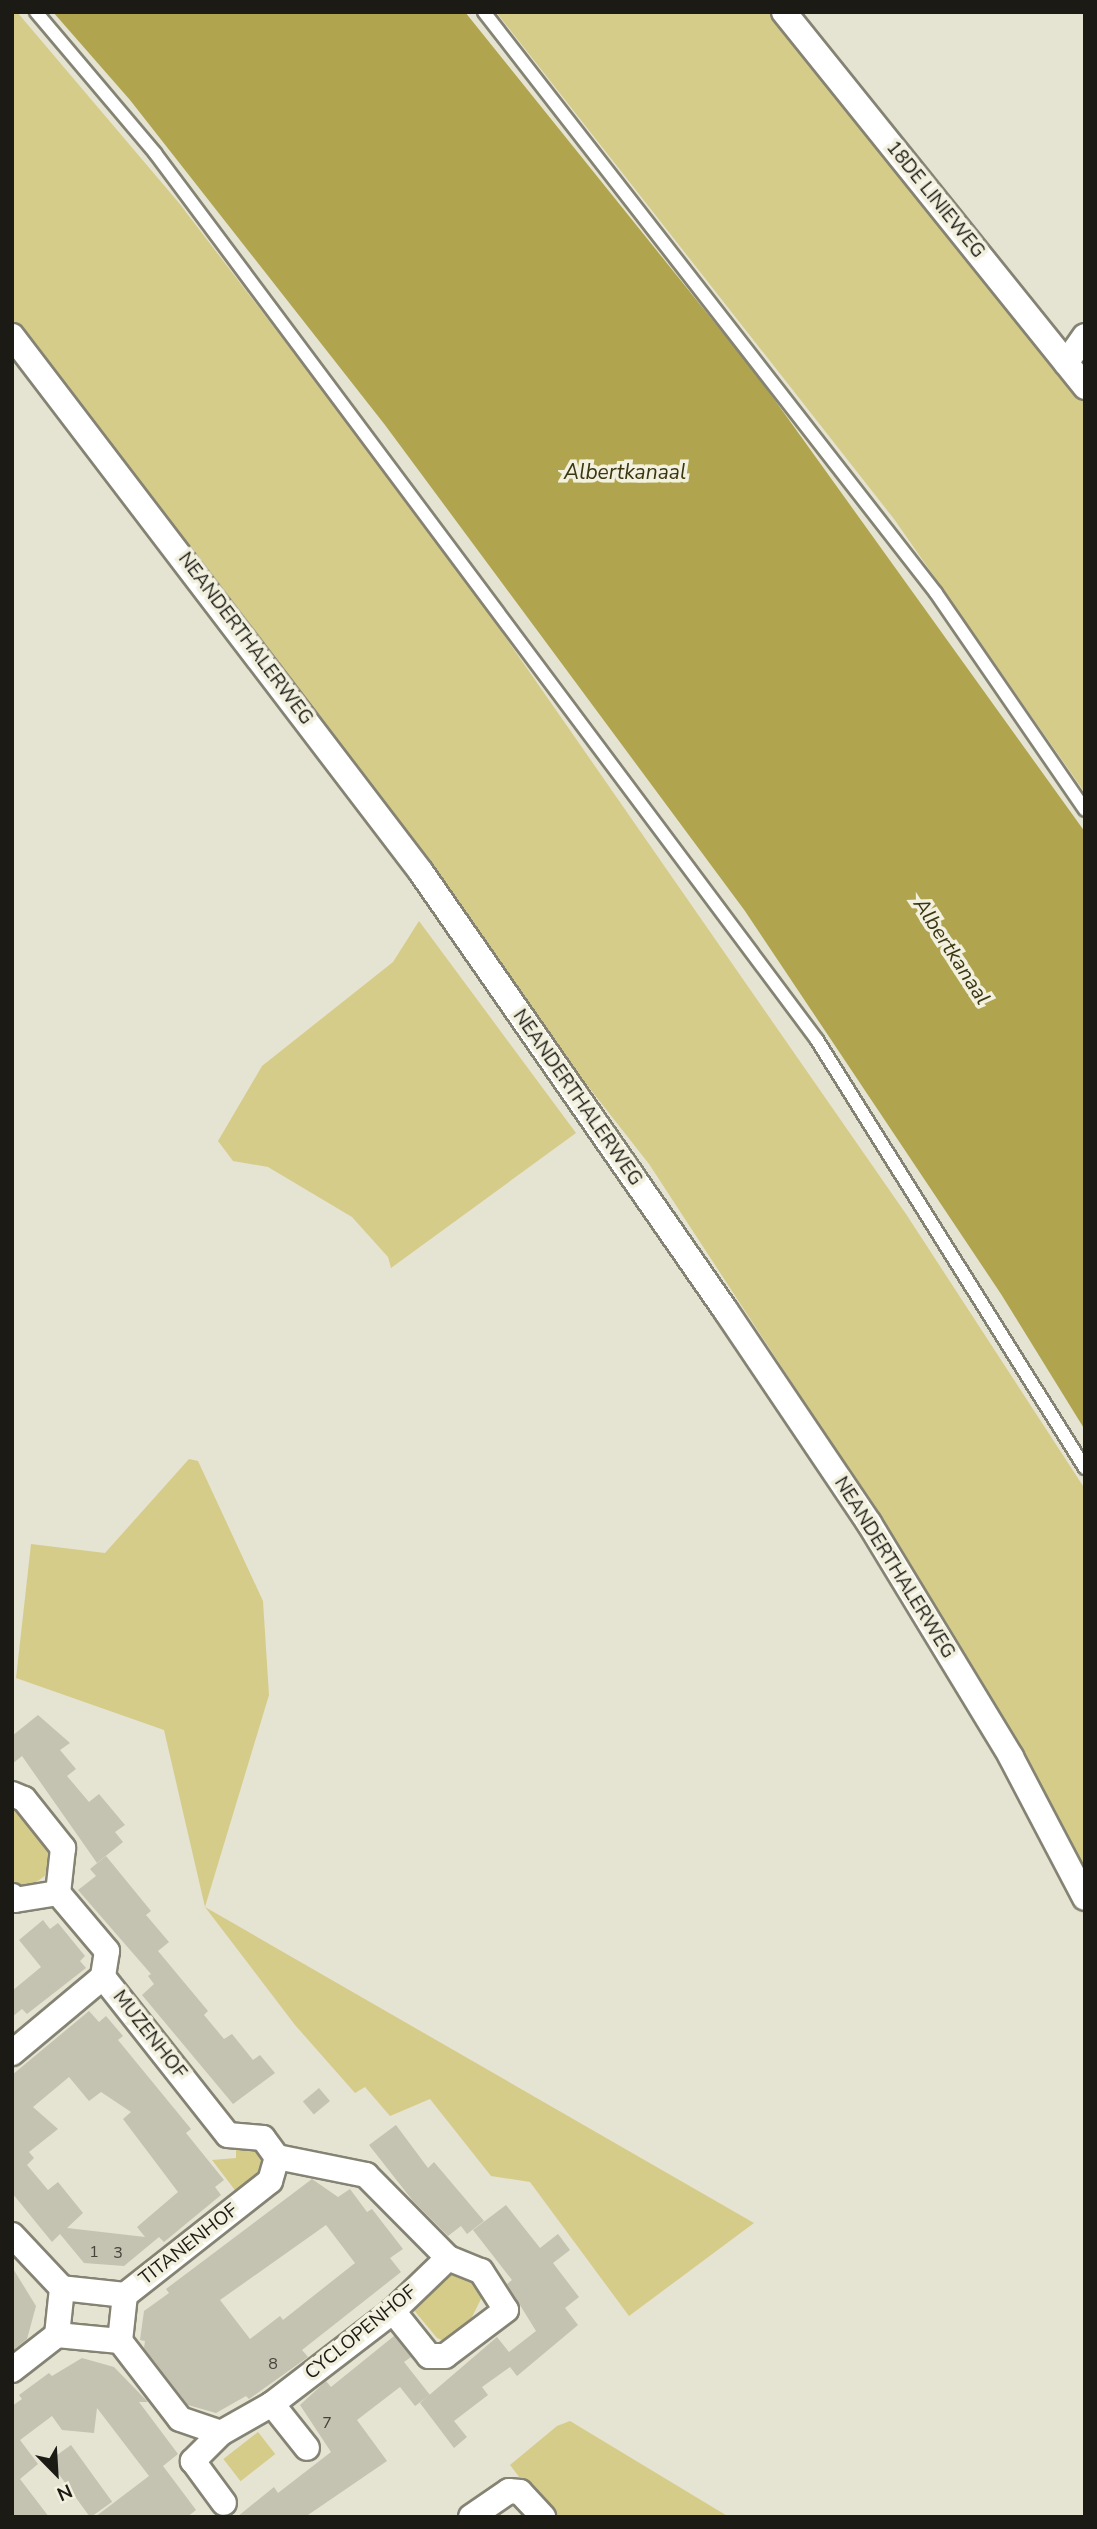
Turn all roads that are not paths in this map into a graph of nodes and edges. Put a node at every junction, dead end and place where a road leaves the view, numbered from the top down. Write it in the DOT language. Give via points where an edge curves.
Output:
graph roads {
  1 [pos="36,12"];
  2 [pos="485,12"];
  3 [pos="784,12"];
  4 [pos="12,336"];
  5 [pos="1085,336"];
  6 [pos="1066,363"];
  7 [pos="1085,387"];
  8 [pos="1085,810"];
  9 [pos="1085,1468"];
  10 [pos="12,1794"];
  11 [pos="58,1893"];
  12 [pos="12,1896"];
  13 [pos="1085,1898"];
  14 [pos="103,1977"];
  15 [pos="12,2053"];
  16 [pos="277,2157"];
  17 [pos="12,2235"];
  18 [pos="448,2258"];
  19 [pos="62,2287"];
  20 [pos="125,2295"];
  21 [pos="393,2311"];
  22 [pos="57,2335"];
  23 [pos="120,2341"];
  24 [pos="12,2370"];
  25 [pos="272,2404"];
  26 [pos="220,2433"];
  27 [pos="307,2448"];
  28 [pos="224,2502"];
  29 [pos="471,2517"];
  30 [pos="544,2517"];
  1 -- 9 [label="lane" via="155,153 817,1040"];
  2 -- 8 [label="lane" via="936,593"];
  3 -- 6 [label="street, 18DE LINIEWEG"];
  4 -- 13 [label="street, NEANDERTHALERWEG" via="421,873 726,1311 883,1547 1011,1757"];
  5 -- 6 [label="street"];
  6 -- 7 [label="street, 18DE LINIEWEG"];
  10 -- 11 [label="street" via="24,1800 62,1848"];
  11 -- 12 [label="street" via="15,1900"];
  11 -- 14 [label="street, MUZENHOF" via="107,1951"];
  14 -- 15 [label="street"];
  14 -- 16 [label="street, MUZENHOF" via="228,2135 263,2138"];
  16 -- 18 [label="street" via="366,2175"];
  16 -- 20 [label="street, TITANENHOF" via="270,2181"];
  17 -- 19 [label="street"];
  18 -- 21 [label="street, CYCLOPENHOF"];
  18 -- 21 [label="street" via="481,2271 506,2310 444,2356 429,2356"];
  19 -- 20 [label="street, TITANENHOF"];
  19 -- 22 [label="street"];
  20 -- 23 [label="street"];
  21 -- 25 [label="street, CYCLOPENHOF"];
  22 -- 23 [label="street"];
  22 -- 24 [label="street"];
  23 -- 26 [label="street" via="180,2419"];
  25 -- 26 [label="street, CYCLOPENHOF"];
  25 -- 27 [label="street"];
  26 -- 28 [label="street, CYCLOPENHOF" via="193,2460"];
  29 -- 30 [label="street" via="509,2491 530,2499"];
}
